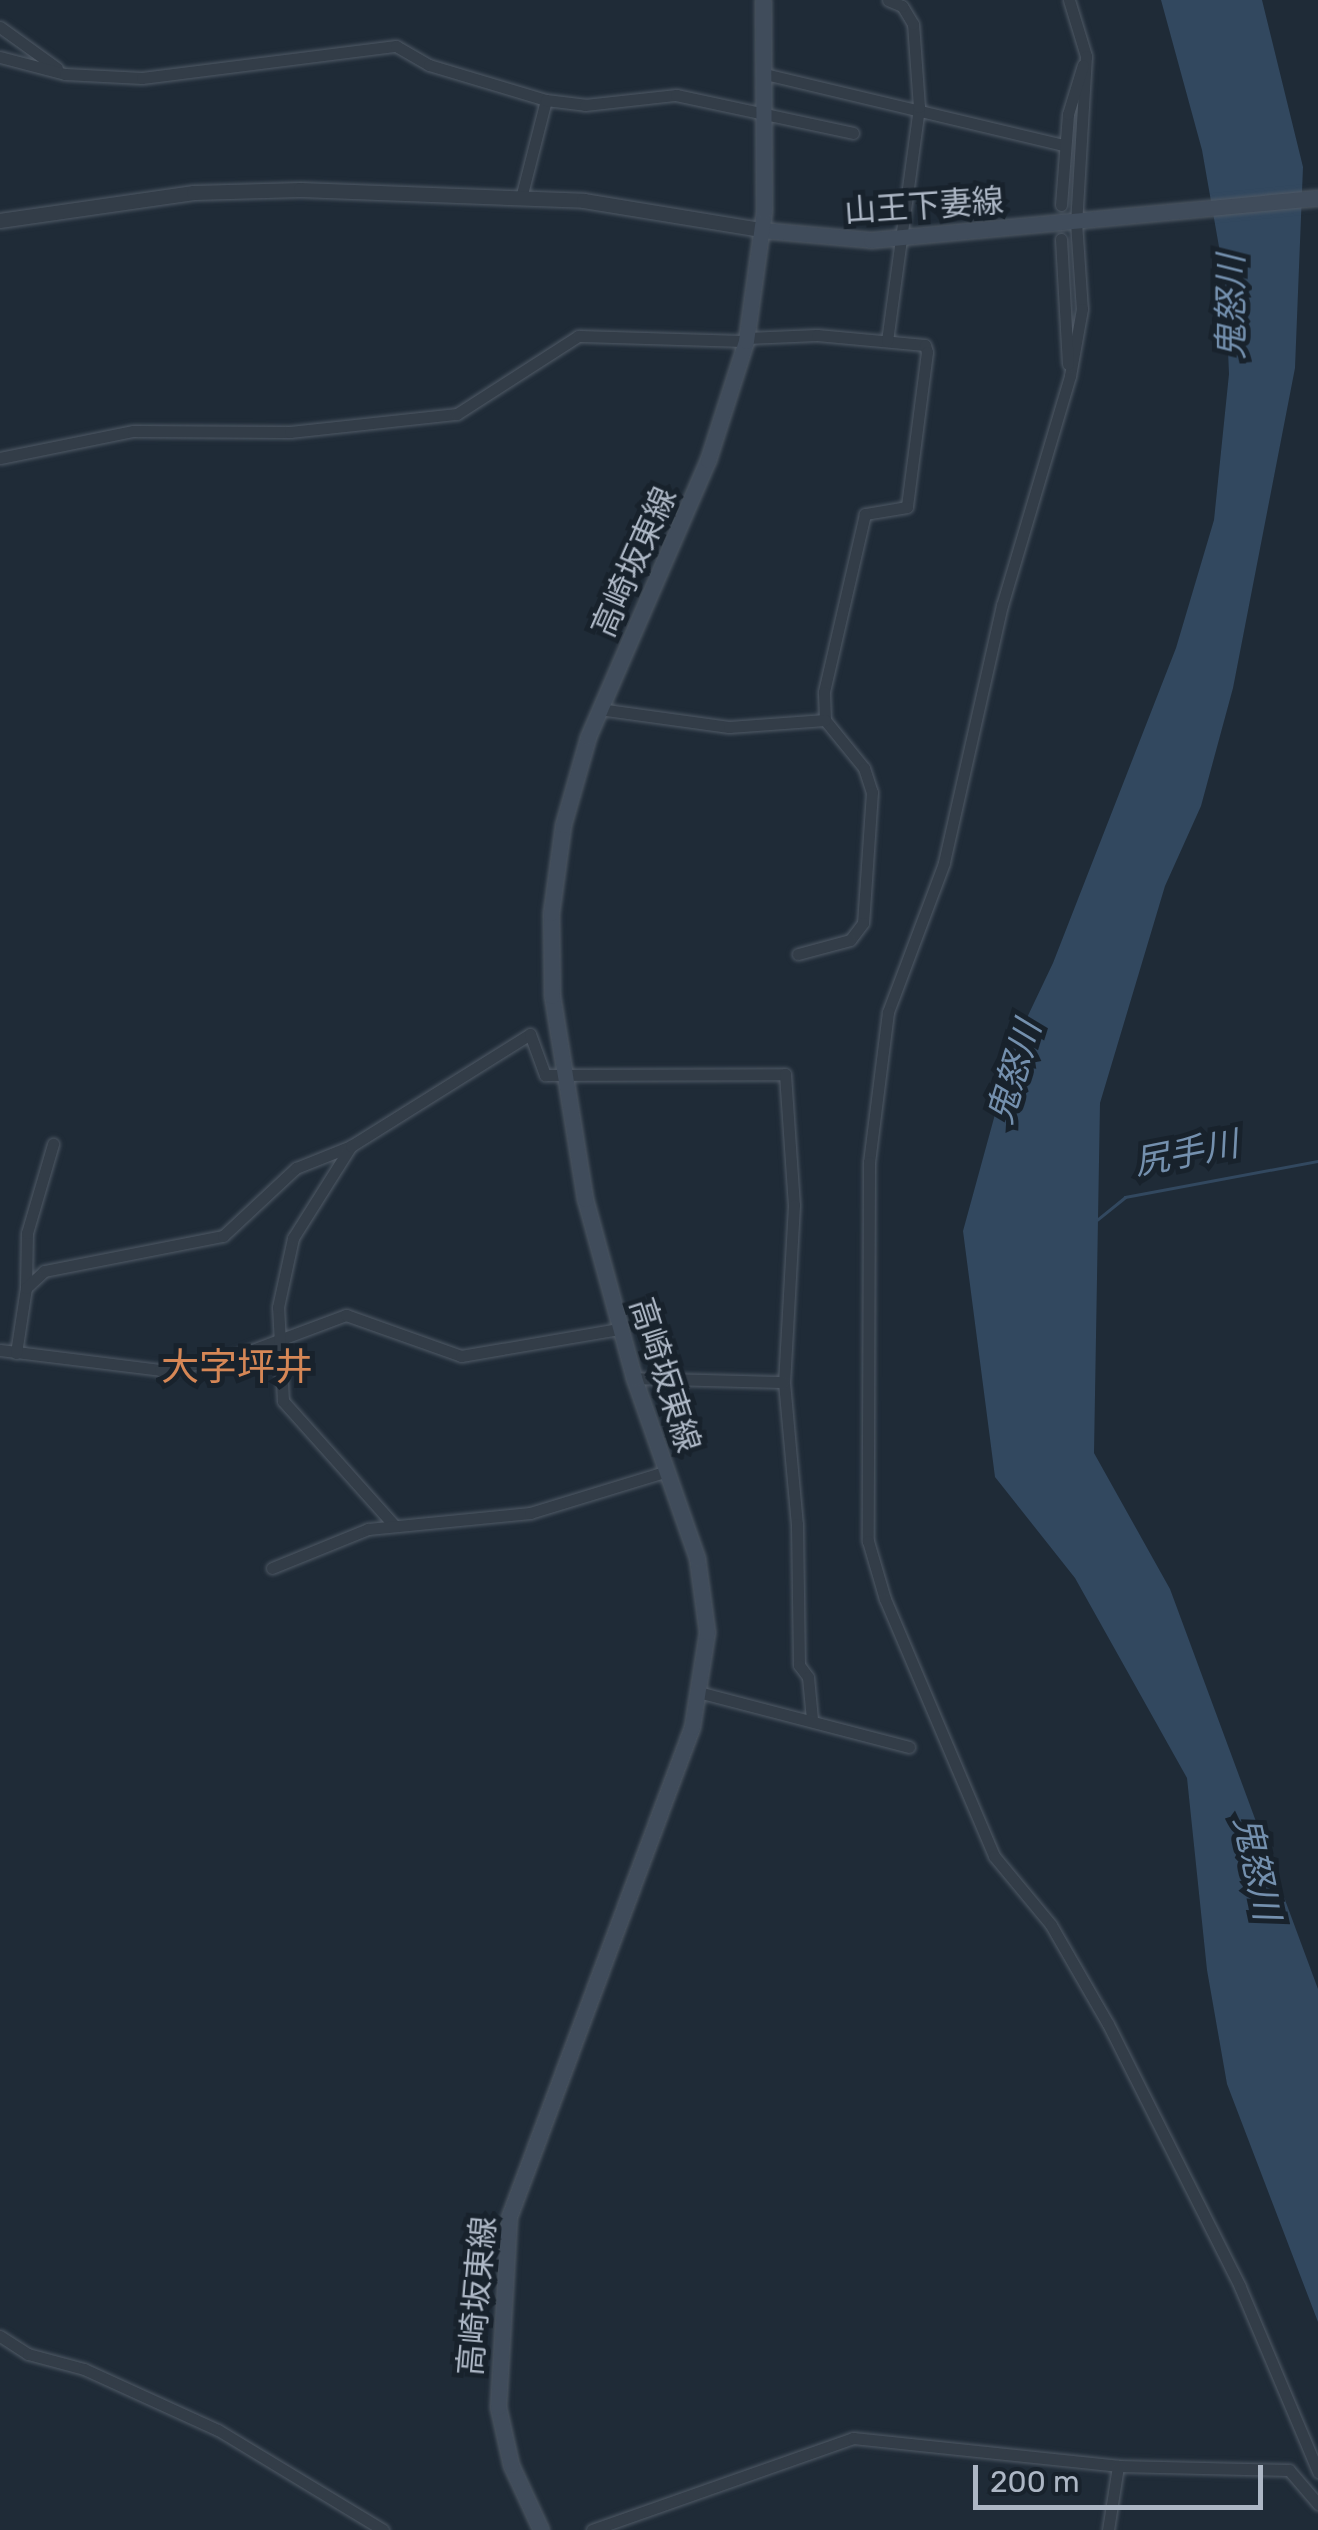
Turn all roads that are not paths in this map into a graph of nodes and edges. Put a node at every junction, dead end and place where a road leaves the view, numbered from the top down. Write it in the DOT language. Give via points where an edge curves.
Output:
graph roads {
  1 [pos="763,0"];
  2 [pos="888,0"];
  3 [pos="1069,0"];
  4 [pos="0,27"];
  5 [pos="1086,56"];
  6 [pos="0,57"];
  7 [pos="65,74"];
  8 [pos="765,74"];
  9 [pos="546,100"];
  10 [pos="920,107"];
  11 [pos="765,116"];
  12 [pos="853,134"];
  13 [pos="1064,145"];
  14 [pos="521,198"];
  15 [pos="1318,198"];
  16 [pos="1061,205"];
  17 [pos="0,220"];
  18 [pos="1082,222"];
  19 [pos="762,230"];
  20 [pos="906,237"];
  21 [pos="1062,239"];
  22 [pos="747,339"];
  23 [pos="887,341"];
  24 [pos="1070,376"];
  25 [pos="0,458"];
  26 [pos="600,709"];
  27 [pos="825,720"];
  28 [pos="798,954"];
  29 [pos="564,1075"];
  30 [pos="54,1144"];
  31 [pos="351,1146"];
  32 [pos="26,1288"];
  33 [pos="619,1328"];
  34 [pos="276,1340"];
  35 [pos="0,1350"];
  36 [pos="16,1353"];
  37 [pos="634,1378"];
  38 [pos="784,1382"];
  39 [pos="667,1471"];
  40 [pos="393,1524"];
  41 [pos="272,1568"];
  42 [pos="702,1693"];
  43 [pos="812,1719"];
  44 [pos="909,1747"];
  45 [pos="0,2336"];
  46 [pos="1118,2466"];
  47 [pos="1318,2472"];
  48 [pos="1318,2504"];
  49 [pos="383,2530"];
  50 [pos="541,2530"];
  51 [pos="592,2530"];
  52 [pos="1108,2530"];
  1 -- 8 [label="main road"];
  2 -- 10 [label="street" via="902,6 912,24"];
  3 -- 5 [label="street"];
  4 -- 7 [label="street"];
  5 -- 13 [label="street"];
  5 -- 18 [label="street"];
  6 -- 7 [label="street"];
  7 -- 9 [label="street" via="142,78 396,46 429,64"];
  8 -- 10 [label="street"];
  8 -- 11 [label="main road"];
  9 -- 11 [label="street" via="585,105 676,96"];
  9 -- 14 [label="street"];
  10 -- 13 [label="street"];
  10 -- 20 [label="street"];
  11 -- 12 [label="street"];
  11 -- 19 [label="main road"];
  13 -- 16 [label="street"];
  14 -- 17 [label="street" via="227,191"];
  14 -- 19 [label="street" via="644,207"];
  15 -- 18 [label="main road, 山王下妻線"];
  18 -- 20 [label="main road, 山王下妻線"];
  18 -- 24 [label="street" via="1082,309"];
  19 -- 20 [label="main road, 山王下妻線" via="834,241"];
  19 -- 22 [label="main road, 高崎坂東線"];
  20 -- 23 [label="street"];
  21 -- 24 [label="street"];
  22 -- 23 [label="street"];
  22 -- 25 [label="street" via="578,336 457,414 290,432 116,433"];
  22 -- 26 [label="main road, 高崎坂東線" via="714,444"];
  23 -- 27 [label="street" via="925,345 919,443 906,507 865,514 835,626"];
  24 -- 47 [label="street" via="1002,606 944,863 888,1012 870,1162 868,1541 885,1600 994,1856 1051,1926 1108,2024 1240,2287"];
  26 -- 27 [label="street" via="729,727"];
  26 -- 29 [label="main road, 高崎坂東線" via="570,794 556,867 551,977"];
  27 -- 28 [label="street" via="864,768 872,792 868,882 854,937"];
  29 -- 31 [label="street" via="546,1075 530,1034"];
  29 -- 33 [label="main road, 高崎坂東線"];
  29 -- 38 [label="street" via="784,1074 794,1205"];
  30 -- 32 [label="street" via="26,1233"];
  31 -- 32 [label="street" via="296,1168 223,1236 76,1260 44,1271"];
  31 -- 34 [label="street" via="293,1238"];
  32 -- 36 [label="street"];
  33 -- 34 [label="street" via="460,1356 346,1315"];
  33 -- 37 [label="main road, 高崎坂東線"];
  34 -- 36 [label="street" via="180,1369 124,1369"];
  34 -- 40 [label="street" via="283,1400"];
  35 -- 36 [label="street"];
  37 -- 38 [label="street"];
  37 -- 39 [label="main road, 高崎坂東線"];
  38 -- 43 [label="street" via="798,1541 799,1665 808,1677"];
  39 -- 40 [label="street" via="487,1522"];
  39 -- 42 [label="main road, 高崎坂東線" via="703,1589"];
  40 -- 41 [label="street"];
  42 -- 43 [label="street"];
  42 -- 50 [label="main road, 高崎坂東線" via="510,2217 498,2408 511,2464"];
  43 -- 44 [label="street"];
  45 -- 49 [label="street" via="28,2354 84,2369 218,2430"];
  46 -- 48 [label="street" via="1289,2470"];
  46 -- 51 [label="street" via="853,2438"];
  46 -- 52 [label="street"];
}
